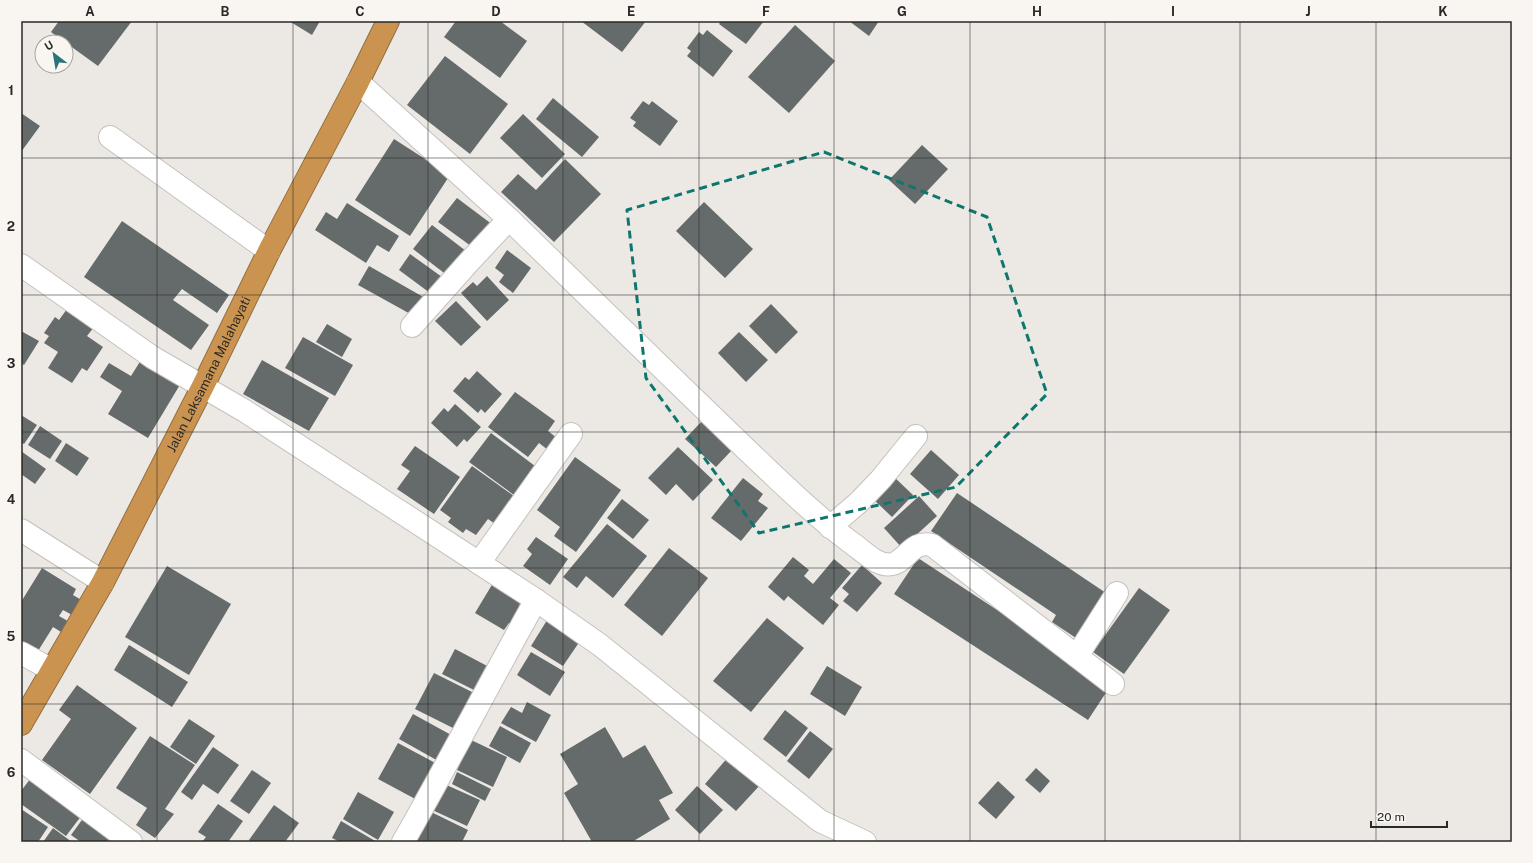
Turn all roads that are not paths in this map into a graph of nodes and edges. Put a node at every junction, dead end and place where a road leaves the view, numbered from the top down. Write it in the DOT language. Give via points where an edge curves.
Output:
graph roads {
  1 [pos="388,21"];
  2 [pos="358,82"];
  3 [pos="110,137"];
  4 [pos="510,219"];
  5 [pos="269,251"];
  6 [pos="21,265"];
  7 [pos="412,326"];
  8 [pos="203,386"];
  9 [pos="571,434"];
  10 [pos="916,436"];
  11 [pos="830,527"];
  12 [pos="21,530"];
  13 [pos="479,563"];
  14 [pos="103,582"];
  15 [pos="1117,593"];
  16 [pos="536,600"];
  17 [pos="21,654"];
  18 [pos="1077,656"];
  19 [pos="52,670"];
  20 [pos="1113,684"];
  21 [pos="21,724"];
  22 [pos="21,760"];
  23 [pos="130,842"];
  24 [pos="403,842"];
  25 [pos="865,842"];
  1 -- 2 [label="highway, Jalan Laksamana Malahayati"];
  2 -- 4 [label="street"];
  2 -- 5 [label="highway, Jalan Laksamana Malahayati"];
  3 -- 5 [label="street"];
  4 -- 7 [label="street"];
  4 -- 11 [label="street" via="652,360"];
  5 -- 8 [label="highway, Jalan Laksamana Malahayati"];
  6 -- 8 [label="street" via="152,357"];
  8 -- 13 [label="street"];
  8 -- 14 [label="highway, Jalan Laksamana Malahayati"];
  9 -- 13 [label="street"];
  10 -- 11 [label="street" via="881,479"];
  11 -- 18 [label="street" via="876,561 886,564 895,564 902,560 920,544 932,546"];
  12 -- 14 [label="street"];
  13 -- 16 [label="street"];
  14 -- 19 [label="highway, Jalan Laksamana Malahayati"];
  15 -- 18 [label="street"];
  16 -- 24 [label="street"];
  16 -- 25 [label="street" via="600,645 820,820"];
  17 -- 19 [label="street"];
  18 -- 20 [label="street"];
  19 -- 21 [label="highway, Jalan Laksamana Malahayati"];
  22 -- 23 [label="street"];
}
